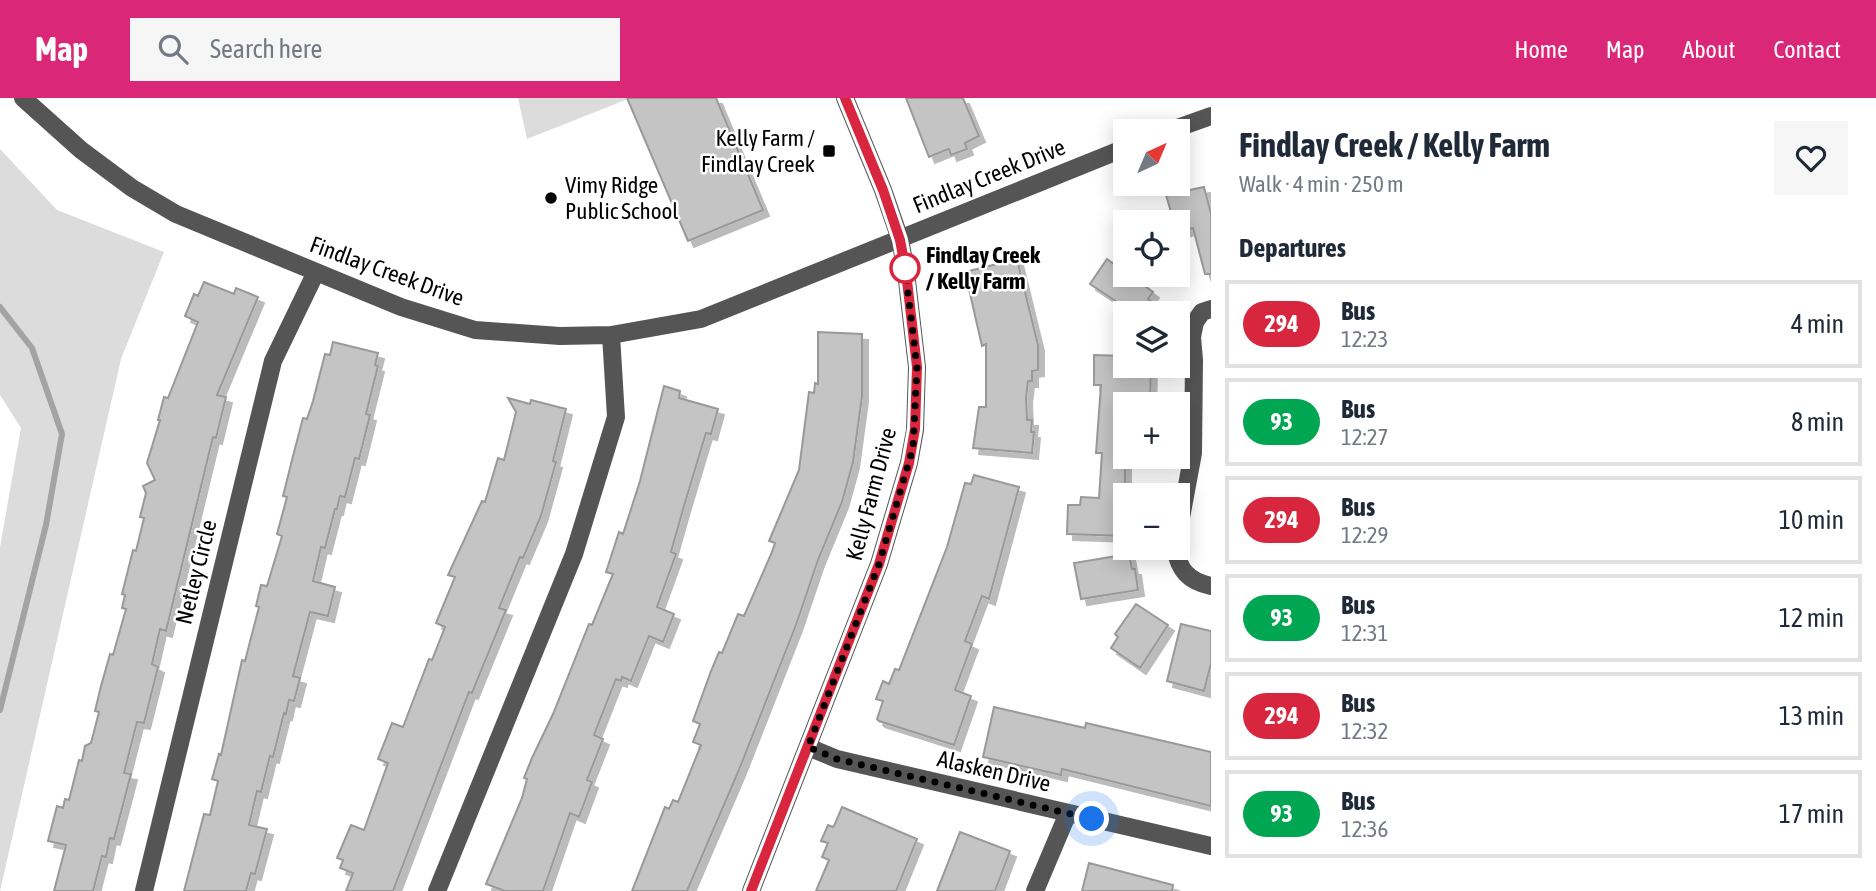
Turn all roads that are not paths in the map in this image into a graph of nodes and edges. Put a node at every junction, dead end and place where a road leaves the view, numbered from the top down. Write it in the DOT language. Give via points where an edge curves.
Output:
graph roads {
  1 [pos="23,98"];
  2 [pos="845,98"];
  3 [pos="1211,116"];
  4 [pos="1190,123"];
  5 [pos="1113,153"];
  6 [pos="900,240"];
  7 [pos="316,272"];
  8 [pos="1211,309"];
  9 [pos="611,335"];
  10 [pos="1187,483"];
  11 [pos="1178,560"];
  12 [pos="1211,586"];
  13 [pos="808,747"];
  14 [pos="1068,813"];
  15 [pos="1211,846"];
  16 [pos="144,891"];
  17 [pos="437,891"];
  18 [pos="751,891"];
  19 [pos="1035,891"];
  1 -- 7 [label="street, Findlay Creek Drive" via="132,188 176,214"];
  2 -- 6 [label="street, Kelly Farm Drive"];
  3 -- 4 [label="street"];
  5 -- 6 [label="street, Findlay Creek Drive"];
  6 -- 9 [label="street, Findlay Creek Drive" via="701,319"];
  6 -- 13 [label="street, Kelly Farm Drive" via="917,367 913,448 879,564"];
  7 -- 9 [label="street, Findlay Creek Drive" via="401,307 475,330"];
  7 -- 16 [label="street, Netley Circle" via="273,361"];
  8 -- 10 [label="street" via="1195,322 1192,337 1193,453"];
  9 -- 17 [label="street" via="616,417 574,555"];
  11 -- 12 [label="street" via="1189,578"];
  13 -- 14 [label="street, Alasken Drive" via="837,759"];
  13 -- 18 [label="street, Kelly Farm Drive"];
  14 -- 15 [label="street, Alasken Drive"];
  14 -- 19 [label="street"];
}
